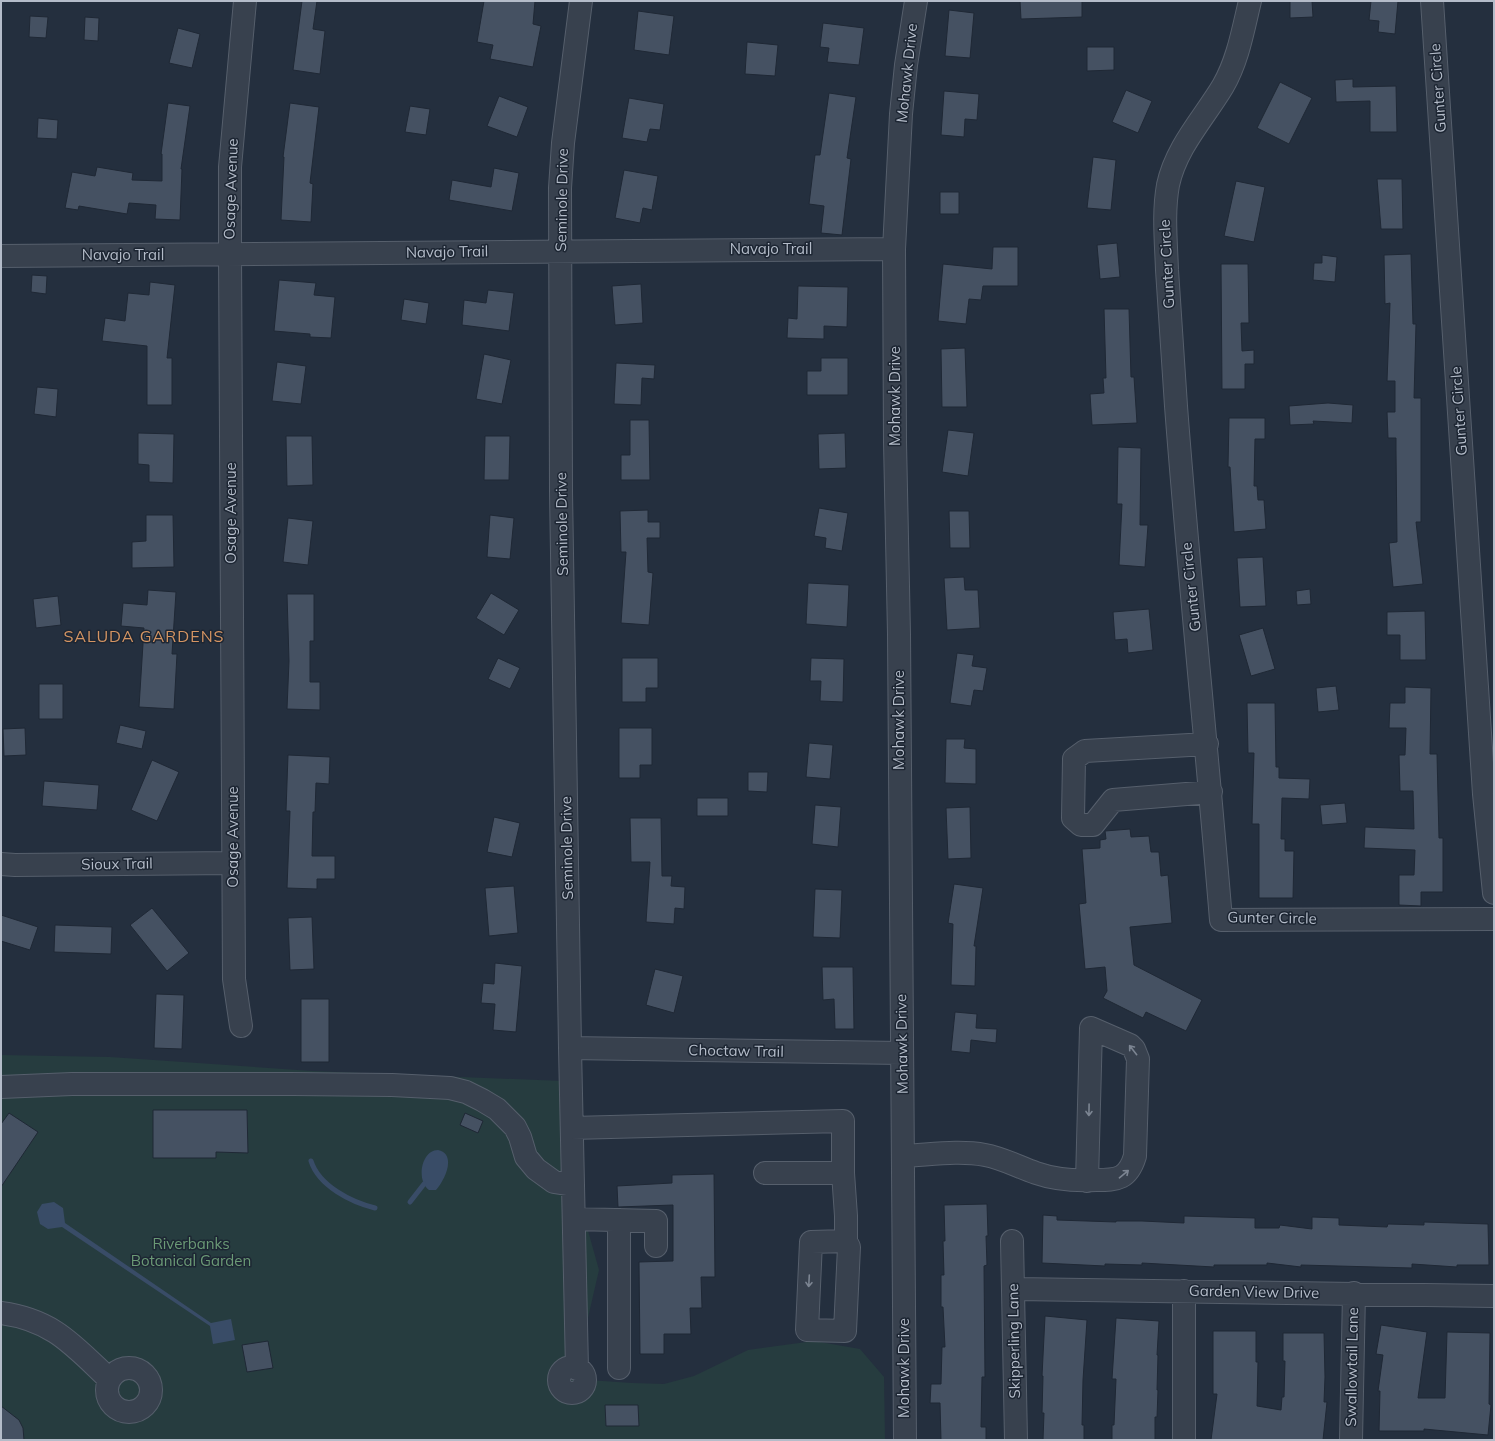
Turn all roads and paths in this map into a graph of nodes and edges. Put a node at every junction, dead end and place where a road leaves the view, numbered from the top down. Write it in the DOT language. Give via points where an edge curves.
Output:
graph roads {
  1 [pos="245,1"];
  2 [pos="581,1"];
  3 [pos="916,1"];
  4 [pos="1250,1"];
  5 [pos="1432,1"];
  6 [pos="894,248"];
  7 [pos="561,251"];
  8 [pos="230,254"];
  9 [pos="1,256"];
  10 [pos="1207,744"];
  11 [pos="1211,792"];
  12 [pos="233,863"];
  13 [pos="1,864"];
  14 [pos="1494,893"];
  15 [pos="1494,919"];
  16 [pos="241,1026"];
  17 [pos="570,1048"];
  18 [pos="902,1053"];
  19 [pos="1,1087"];
  20 [pos="572,1128"];
  21 [pos="902,1156"];
  22 [pos="765,1173"];
  23 [pos="843,1173"];
  24 [pos="1087,1181"];
  25 [pos="573,1185"];
  26 [pos="574,1220"];
  27 [pos="619,1220"];
  28 [pos="1012,1241"];
  29 [pos="848,1244"];
  30 [pos="656,1246"];
  31 [pos="1013,1289"];
  32 [pos="1184,1291"];
  33 [pos="1354,1294"];
  34 [pos="1494,1296"];
  35 [pos="1,1313"];
  36 [pos="619,1368"];
  37 [pos="577,1369"];
  38 [pos="109,1378"];
  39 [pos="905,1440"];
  40 [pos="1016,1440"];
  41 [pos="1184,1440"];
  42 [pos="1351,1440"];
  1 -- 8 [label="street, Osage Avenue" via="230,167"];
  2 -- 7 [label="street, Seminole Drive" via="563,143 560,188"];
  3 -- 6 [label="street, Mohawk Drive" via="901,114"];
  4 -- 10 [label="street, Gunter Circle" via="1236,57 1224,85 1192,132 1178,159 1169,183 1165,213 1170,326 1184,514"];
  5 -- 14 [label="street, Gunter Circle" via="1484,794"];
  6 -- 7 [label="street, Navajo Trail"];
  6 -- 18 [label="street, Mohawk Drive"];
  7 -- 8 [label="street, Navajo Trail"];
  7 -- 17 [label="street, Seminole Drive" via="561,492"];
  8 -- 9 [label="street, Navajo Trail"];
  8 -- 12 [label="street, Osage Avenue"];
  10 -- 11 [label="street, Gunter Circle"];
  10 -- 11 [label="street" via="1085,751 1074,759 1073,818 1082,825 1093,825 1113,800"];
  11 -- 15 [label="street, Gunter Circle" via="1221,920"];
  12 -- 13 [label="street, Sioux Trail"];
  12 -- 16 [label="street, Osage Avenue" via="234,980"];
  17 -- 18 [label="street, Choctaw Trail"];
  17 -- 20 [label="street, Seminole Drive"];
  18 -- 21 [label="street, Mohawk Drive"];
  19 -- 25 [label="street" via="72,1084 293,1084 450,1088 482,1100 506,1116 520,1137 526,1157 536,1169 554,1182"];
  20 -- 23 [label="street" via="843,1121"];
  20 -- 25 [label="street, Seminole Drive"];
  21 -- 24 [label="street" via="974,1153 998,1158 1059,1179"];
  21 -- 39 [label="street, Mohawk Drive"];
  22 -- 23 [label="street"];
  23 -- 29 [label="street"];
  24 -- 24 [label="street, one-way" via="1122,1178 1133,1163 1138,1059 1130,1045 1091,1028"];
  25 -- 26 [label="street, Seminole Drive"];
  26 -- 27 [label="street"];
  26 -- 37 [label="street, Seminole Drive"];
  27 -- 30 [label="street" via="656,1220"];
  27 -- 36 [label="street"];
  28 -- 31 [label="street, Skipperling Lane"];
  29 -- 29 [label="street, one-way" via="810,1242 807,1330 845,1331"];
  31 -- 32 [label="street, Garden View Drive"];
  31 -- 40 [label="street, Skipperling Lane"];
  32 -- 33 [label="street, Garden View Drive"];
  32 -- 41 [label="street"];
  33 -- 34 [label="street, Garden View Drive"];
  33 -- 42 [label="street, Swallowtail Lane"];
  35 -- 38 [label="street" via="35,1320 58,1332"];
}
